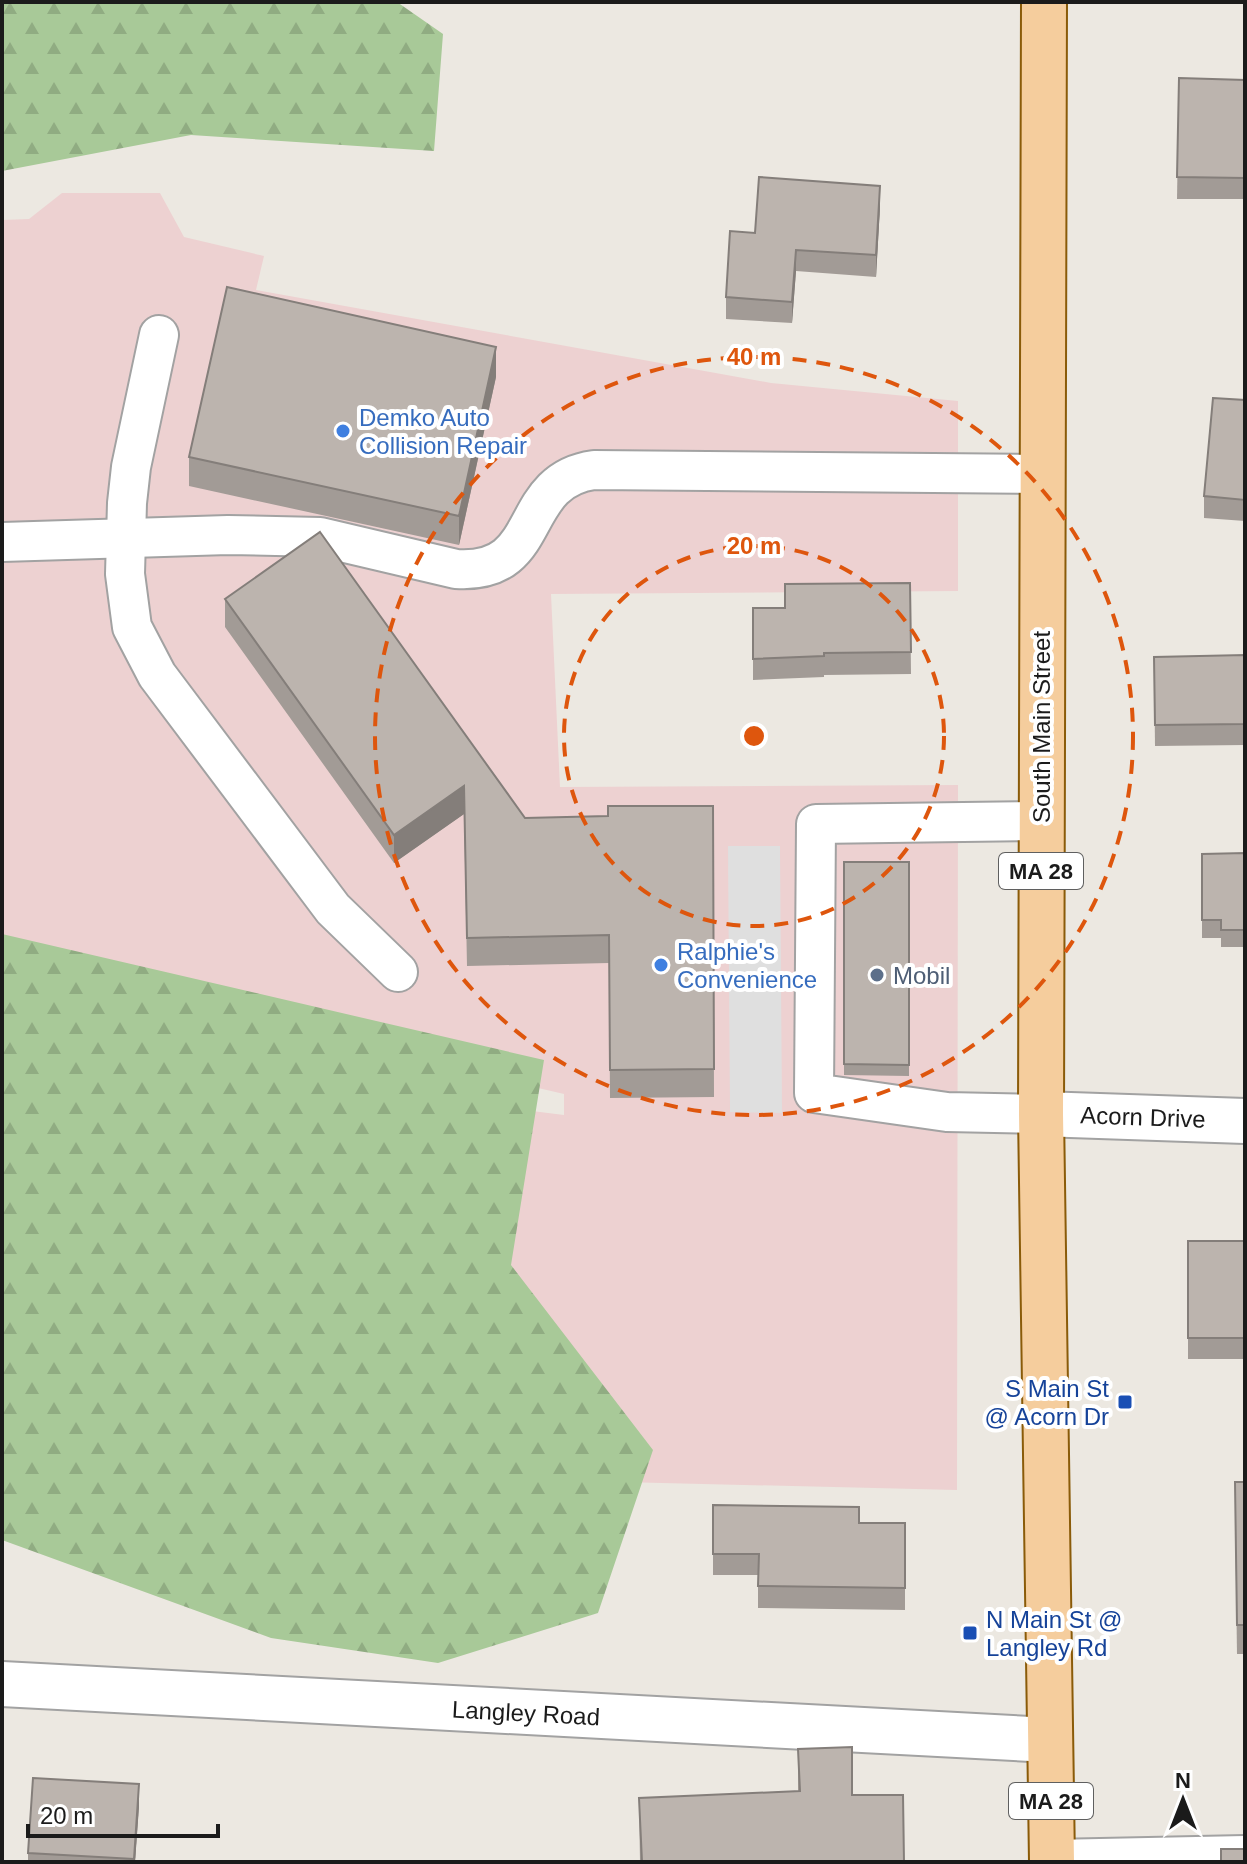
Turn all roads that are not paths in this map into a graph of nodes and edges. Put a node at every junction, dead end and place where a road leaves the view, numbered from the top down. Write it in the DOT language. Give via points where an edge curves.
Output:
graph roads {
  1 [pos="1044,2"];
  2 [pos="159,335"];
  3 [pos="1041,474"];
  4 [pos="125,539"];
  5 [pos="2,542"];
  6 [pos="1041,821"];
  7 [pos="398,972"];
  8 [pos="1041,1114"];
  9 [pos="1245,1121"];
  10 [pos="2,1684"];
  11 [pos="1050,1740"];
  12 [pos="1245,1855"];
  13 [pos="1052,1861"];
  1 -- 3 [label="main road, South Main Street / MA 28"];
  2 -- 4 [label="lane" via="131,467"];
  3 -- 4 [label="lane" via="579,472 555,485 514,551 488,568 472,570 320,537"];
  3 -- 6 [label="main road, South Main Street / MA 28"];
  4 -- 5 [label="lane"];
  4 -- 7 [label="lane" via="132,627 157,675 333,909"];
  6 -- 8 [label="main road, South Main Street / MA 28"];
  6 -- 8 [label="lane" via="816,824 814,1077 814,1093 947,1112"];
  8 -- 9 [label="street, Acorn Drive"];
  8 -- 11 [label="main road, South Main Street / MA 28"];
  10 -- 11 [label="street, Langley Road"];
  11 -- 13 [label="main road, MA 28"];
  12 -- 13 [label="lane"];
}
